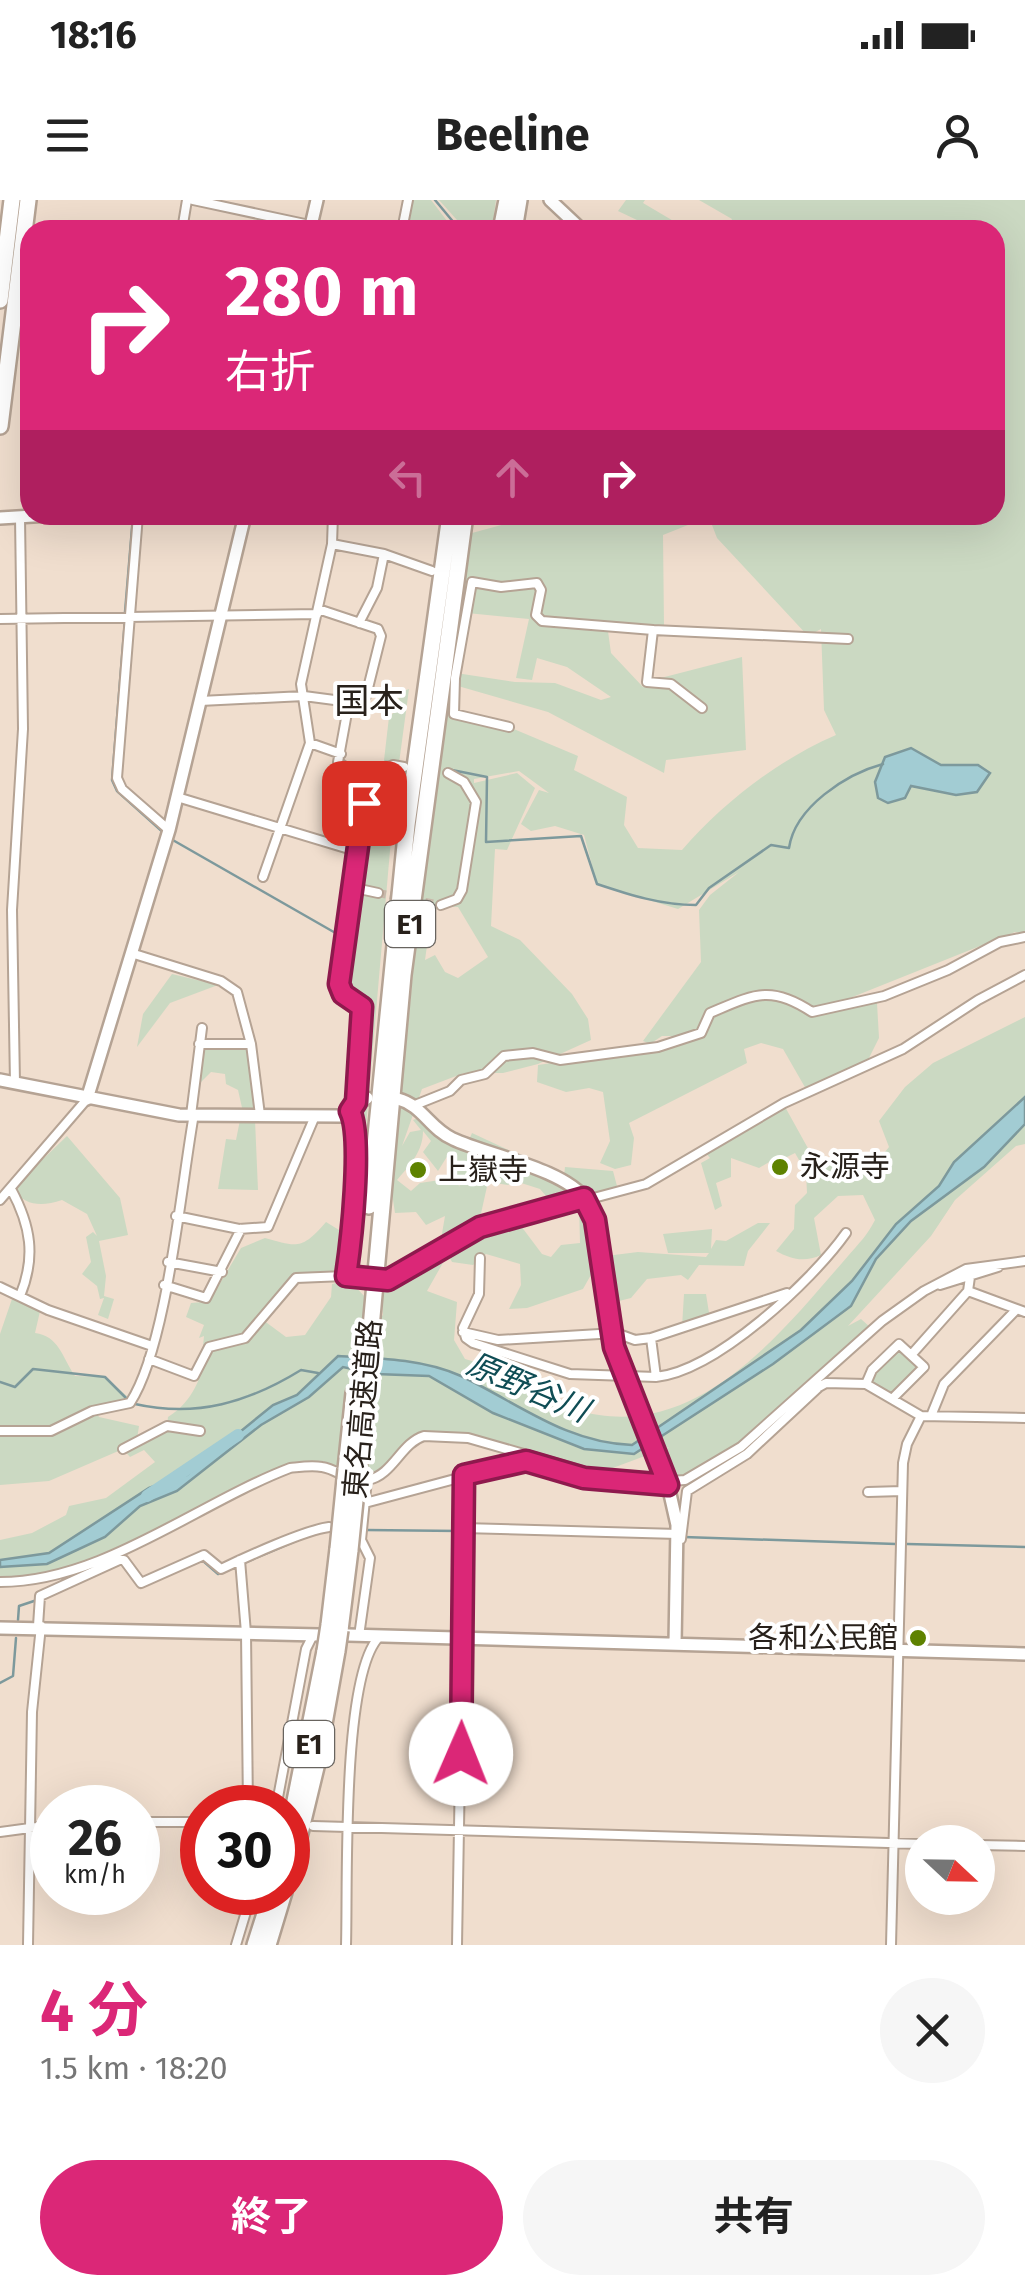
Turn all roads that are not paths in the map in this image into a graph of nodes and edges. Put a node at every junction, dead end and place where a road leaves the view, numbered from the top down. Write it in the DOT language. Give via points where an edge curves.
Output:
graph roads {
  1 [pos="12,200"];
  2 [pos="190,200"];
  3 [pos="550,200"];
  4 [pos="276,220"];
  5 [pos="571,220"];
  6 [pos="20,265"];
  7 [pos="0,300"];
  8 [pos="0,426"];
  9 [pos="20,517"];
  10 [pos="0,518"];
  11 [pos="20,525"];
  12 [pos="137,525"];
  13 [pos="243,525"];
  14 [pos="333,525"];
  15 [pos="449,525"];
  16 [pos="463,525"];
  17 [pos="332,544"];
  18 [pos="384,554"];
  19 [pos="432,571"];
  20 [pos="318,611"];
  21 [pos="221,617"];
  22 [pos="126,618"];
  23 [pos="0,619"];
  24 [pos="21,619"];
  25 [pos="359,623"];
  26 [pos="653,630"];
  27 [pos="848,639"];
  28 [pos="304,696"];
  29 [pos="200,701"];
  30 [pos="349,702"];
  31 [pos="702,708"];
  32 [pos="509,726"];
  33 [pos="310,743"];
  34 [pos="342,754"];
  35 [pos="404,767"];
  36 [pos="448,773"];
  37 [pos="365,781"];
  38 [pos="176,797"];
  39 [pos="282,828"];
  40 [pos="167,834"];
  41 [pos="359,852"];
  42 [pos="264,877"];
  43 [pos="355,888"];
  44 [pos="378,892"];
  45 [pos="441,904"];
  46 [pos="1025,937"];
  47 [pos="132,954"];
  48 [pos="1025,975"];
  49 [pos="202,1028"];
  50 [pos="199,1044"];
  51 [pos="251,1044"];
  52 [pos="0,1080"];
  53 [pos="14,1083"];
  54 [pos="87,1099"];
  55 [pos="398,1099"];
  56 [pos="358,1103"];
  57 [pos="414,1104"];
  58 [pos="192,1114"];
  59 [pos="260,1114"];
  60 [pos="314,1116"];
  61 [pos="11,1190"];
  62 [pos="585,1199"];
  63 [pos="0,1200"];
  64 [pos="176,1216"];
  65 [pos="241,1229"];
  66 [pos="846,1233"];
  67 [pos="480,1258"];
  68 [pos="1025,1261"];
  69 [pos="168,1262"];
  70 [pos="1012,1262"];
  71 [pos="222,1272"];
  72 [pos="347,1276"];
  73 [pos="970,1276"];
  74 [pos="164,1285"];
  75 [pos="0,1287"];
  76 [pos="930,1288"];
  77 [pos="968,1292"];
  78 [pos="787,1293"];
  79 [pos="20,1296"];
  80 [pos="1020,1312"];
  81 [pos="463,1332"];
  82 [pos="365,1333"];
  83 [pos="651,1338"];
  84 [pos="152,1346"];
  85 [pos="912,1354"];
  86 [pos="149,1360"];
  87 [pos="656,1377"];
  88 [pos="628,1382"];
  89 [pos="866,1384"];
  90 [pos="821,1385"];
  91 [pos="892,1399"];
  92 [pos="926,1416"];
  93 [pos="1025,1418"];
  94 [pos="760,1430"];
  95 [pos="0,1431"];
  96 [pos="200,1431"];
  97 [pos="123,1449"];
  98 [pos="357,1474"];
  99 [pos="464,1475"];
  100 [pos="604,1480"];
  101 [pos="667,1483"];
  102 [pos="868,1492"];
  103 [pos="902,1492"];
  104 [pos="364,1503"];
  105 [pos="330,1527"];
  106 [pos="462,1528"];
  107 [pos="678,1540"];
  108 [pos="240,1560"];
  109 [pos="0,1582"];
  110 [pos="40,1626"];
  111 [pos="0,1628"];
  112 [pos="246,1633"];
  113 [pos="380,1636"];
  114 [pos="334,1637"];
  115 [pos="463,1638"];
  116 [pos="675,1644"];
  117 [pos="898,1650"];
  118 [pos="1025,1654"];
  119 [pos="31,1785"];
  120 [pos="248,1785"];
  121 [pos="280,1785"];
  122 [pos="300,1785"];
  123 [pos="310,1792"];
  124 [pos="313,1826"];
  125 [pos="349,1827"];
  126 [pos="30,1828"];
  127 [pos="459,1830"];
  128 [pos="0,1832"];
  129 [pos="893,1843"];
  130 [pos="905,1843"];
  131 [pos="995,1845"];
  132 [pos="1025,1846"];
  133 [pos="244,1915"];
  134 [pos="265,1915"];
  135 [pos="277,1915"];
  136 [pos="28,1945"];
  137 [pos="236,1945"];
  138 [pos="256,1945"];
  139 [pos="268,1945"];
  140 [pos="346,1945"];
  141 [pos="456,1945"];
  142 [pos="891,1945"];
  1 -- 7 [label="highway"];
  2 -- 4 [label="street"];
  3 -- 5 [label="street"];
  6 -- 8 [label="highway"];
  9 -- 10 [label="street"];
  11 -- 24 [label="street"];
  12 -- 22 [label="street"];
  13 -- 21 [label="street"];
  14 -- 17 [label="street"];
  15 -- 82 [label="highway, 東名高速道路 / E1" via="387,1002"];
  16 -- 82 [label="highway, 東名高速道路 / E1"];
  17 -- 18 [label="street"];
  17 -- 20 [label="street"];
  18 -- 19 [label="street"];
  18 -- 25 [label="street" via="377,588"];
  20 -- 21 [label="street"];
  20 -- 25 [label="street"];
  20 -- 28 [label="street"];
  21 -- 22 [label="street"];
  21 -- 29 [label="street"];
  22 -- 24 [label="street"];
  22 -- 40 [label="street" via="117,778"];
  23 -- 24 [label="street"];
  24 -- 53 [label="street"];
  25 -- 30 [label="street" via="381,636 366,696"];
  26 -- 27 [label="street"];
  26 -- 31 [label="street" via="648,682 671,684"];
  26 -- 32 [label="street" via="542,620 536,615 537,583 472,582 454,714"];
  28 -- 29 [label="street"];
  28 -- 30 [label="street"];
  28 -- 33 [label="street"];
  29 -- 38 [label="street"];
  30 -- 34 [label="street"];
  33 -- 34 [label="street"];
  33 -- 39 [label="street"];
  34 -- 37 [label="street" via="341,767"];
  35 -- 37 [label="street" via="392,765"];
  36 -- 45 [label="street" via="464,782 476,802 462,890 458,900"];
  37 -- 41 [label="street"];
  38 -- 39 [label="street"];
  38 -- 40 [label="street"];
  39 -- 41 [label="street"];
  39 -- 42 [label="street"];
  40 -- 47 [label="street"];
  41 -- 43 [label="street"];
  43 -- 44 [label="street"];
  43 -- 56 [label="street" via="339,984 362,1007"];
  46 -- 57 [label="street" via="1000,942 884,996 812,1012 789,996 757,993 710,1013 701,1032 658,1047 560,1060 533,1053 504,1056 485,1074"];
  47 -- 51 [label="street" via="231,986"];
  47 -- 54 [label="street"];
  48 -- 62 [label="street" via="903,1049 784,1103 646,1184"];
  49 -- 50 [label="street"];
  50 -- 51 [label="street"];
  50 -- 58 [label="street"];
  51 -- 59 [label="street"];
  52 -- 53 [label="street"];
  53 -- 54 [label="street"];
  54 -- 58 [label="street"];
  54 -- 61 [label="street"];
  55 -- 57 [label="street"];
  56 -- 60 [label="street" via="341,1116"];
  56 -- 72 [label="street" via="356,1214"];
  57 -- 62 [label="street" via="444,1136 556,1180"];
  58 -- 59 [label="street"];
  58 -- 64 [label="street"];
  59 -- 60 [label="street"];
  60 -- 65 [label="street" via="268,1227"];
  61 -- 63 [label="street"];
  61 -- 79 [label="street" via="30,1230 30,1267"];
  62 -- 72 [label="street, bridge" via="480,1227 388,1280"];
  62 -- 88 [label="street, bridge" via="595,1220 614,1347"];
  64 -- 65 [label="street"];
  64 -- 69 [label="street"];
  65 -- 71 [label="street"];
  66 -- 78 [label="street"];
  67 -- 81 [label="street" via="479,1294"];
  68 -- 70 [label="street"];
  69 -- 71 [label="street"];
  69 -- 74 [label="street"];
  70 -- 73 [label="street"];
  70 -- 76 [label="street" via="966,1269"];
  71 -- 74 [label="street" via="206,1298"];
  72 -- 86 [label="street" via="288,1282 245,1338 209,1347 194,1376"];
  73 -- 76 [label="street"];
  73 -- 77 [label="street"];
  74 -- 84 [label="street"];
  75 -- 79 [label="street"];
  76 -- 94 [label="street" via="882,1321"];
  77 -- 80 [label="street"];
  77 -- 85 [label="street"];
  78 -- 83 [label="street"];
  78 -- 87 [label="street" via="727,1345 686,1369"];
  79 -- 84 [label="street"];
  80 -- 92 [label="street" via="944,1384"];
  81 -- 83 [label="street" via="485,1339"];
  81 -- 88 [label="street" via="473,1344 549,1369"];
  82 -- 98 [label="highway, 東名高速道路 / E1"];
  83 -- 87 [label="street"];
  84 -- 86 [label="street"];
  85 -- 89 [label="street" via="899,1344"];
  85 -- 91 [label="street" via="924,1367"];
  86 -- 95 [label="street" via="130,1403 92,1410 51,1432"];
  87 -- 88 [label="street"];
  88 -- 101 [label="street"];
  89 -- 90 [label="street"];
  89 -- 91 [label="street"];
  90 -- 94 [label="street"];
  90 -- 107 [label="street" via="747,1454 687,1491"];
  91 -- 92 [label="street"];
  92 -- 93 [label="street"];
  92 -- 103 [label="street" via="904,1452"];
  94 -- 101 [label="street" via="711,1466"];
  96 -- 97 [label="street" via="168,1426"];
  98 -- 100 [label="street" via="392,1466 424,1436 489,1443"];
  98 -- 104 [label="street"];
  98 -- 109 [label="street" via="290,1468 88,1566 46,1580"];
  98 -- 114 [label="highway, 東名高速道路 / E1, bridge"];
  99 -- 100 [label="street" via="526,1461"];
  99 -- 104 [label="street"];
  99 -- 106 [label="street"];
  100 -- 101 [label="street"];
  101 -- 107 [label="street"];
  102 -- 103 [label="street"];
  103 -- 117 [label="street"];
  104 -- 114 [label="street" via="361,1540 370,1558"];
  105 -- 108 [label="street"];
  106 -- 107 [label="street"];
  106 -- 115 [label="street"];
  107 -- 116 [label="street"];
  108 -- 110 [label="street" via="221,1569 204,1556 141,1583 119,1560 40,1596"];
  108 -- 112 [label="street"];
  110 -- 111 [label="street"];
  110 -- 112 [label="street"];
  110 -- 119 [label="street"];
  112 -- 114 [label="street"];
  112 -- 120 [label="street"];
  113 -- 114 [label="street"];
  113 -- 115 [label="street"];
  113 -- 125 [label="street" via="361,1655"];
  114 -- 121 [label="street" via="306,1649"];
  114 -- 122 [label="highway, 東名高速道路 / E1"];
  114 -- 123 [label="highway, 東名高速道路 / E1"];
  115 -- 116 [label="street"];
  115 -- 127 [label="street"];
  116 -- 117 [label="street"];
  117 -- 118 [label="street"];
  117 -- 129 [label="street"];
  124 -- 125 [label="street"];
  125 -- 127 [label="street"];
  125 -- 140 [label="street"];
  126 -- 128 [label="street"];
  126 -- 136 [label="street"];
  127 -- 129 [label="street"];
  127 -- 141 [label="street"];
  129 -- 130 [label="street"];
  129 -- 142 [label="street"];
  131 -- 132 [label="street"];
  133 -- 137 [label="street"];
  134 -- 138 [label="highway"];
  135 -- 139 [label="highway"];
}
